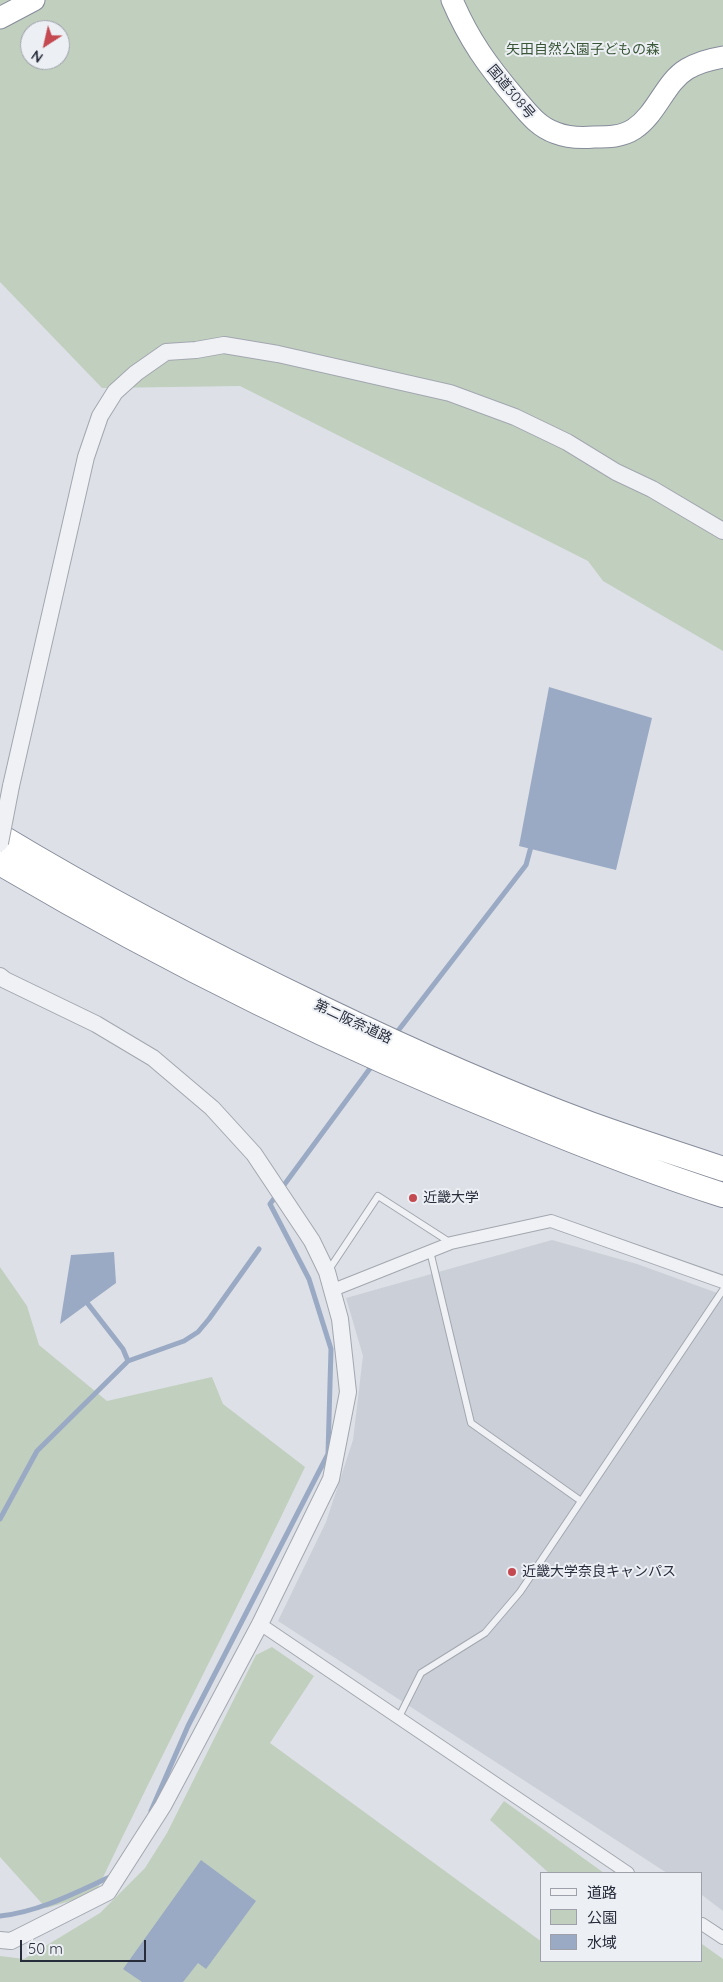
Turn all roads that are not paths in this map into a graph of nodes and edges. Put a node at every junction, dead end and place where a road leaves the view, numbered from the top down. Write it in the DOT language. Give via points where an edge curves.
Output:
graph roads {
  1 [pos="34,0"];
  2 [pos="452,0"];
  3 [pos="0,18"];
  4 [pos="723,57"];
  5 [pos="723,531"];
  6 [pos="0,836"];
  7 [pos="0,843"];
  8 [pos="0,863"];
  9 [pos="0,976"];
  10 [pos="723,1169"];
  11 [pos="723,1195"];
  12 [pos="451,1243"];
  13 [pos="430,1250"];
  14 [pos="327,1272"];
  15 [pos="723,1282"];
  16 [pos="333,1290"];
  17 [pos="723,1290"];
  18 [pos="581,1501"];
  19 [pos="260,1624"];
  20 [pos="399,1717"];
  21 [pos="627,1872"];
  22 [pos="703,1925"];
  23 [pos="723,1938"];
  24 [pos="0,1940"];
  1 -- 3 [label="highway"];
  2 -- 4 [label="highway, 国道308号" via="484,60 536,122 556,134 585,138 625,134 652,113 687,69"];
  5 -- 7 [label="street, bridge" via="568,442 515,417 450,393 224,345 166,352 115,392 100,416 86,457"];
  6 -- 10 [label="highway, 第二阪奈道路" via="168,931 369,1030 469,1075 589,1123"];
  8 -- 11 [label="highway, 第二阪奈道路" via="156,952 358,1051 582,1145"];
  9 -- 14 [label="street" via="96,1024 153,1058 212,1108 254,1154 312,1241"];
  12 -- 13 [label="street"];
  12 -- 14 [label="lane" via="378,1196"];
  12 -- 15 [label="street" via="551,1221"];
  13 -- 16 [label="street"];
  13 -- 18 [label="lane" via="471,1423"];
  14 -- 16 [label="street"];
  16 -- 19 [label="street" via="340,1319 348,1392 331,1479"];
  17 -- 18 [label="lane"];
  18 -- 20 [label="lane" via="520,1592 486,1633 421,1673"];
  19 -- 20 [label="street"];
  19 -- 24 [label="street" via="163,1806 108,1892 10,1941"];
  20 -- 21 [label="street"];
  22 -- 23 [label="street"];
}
